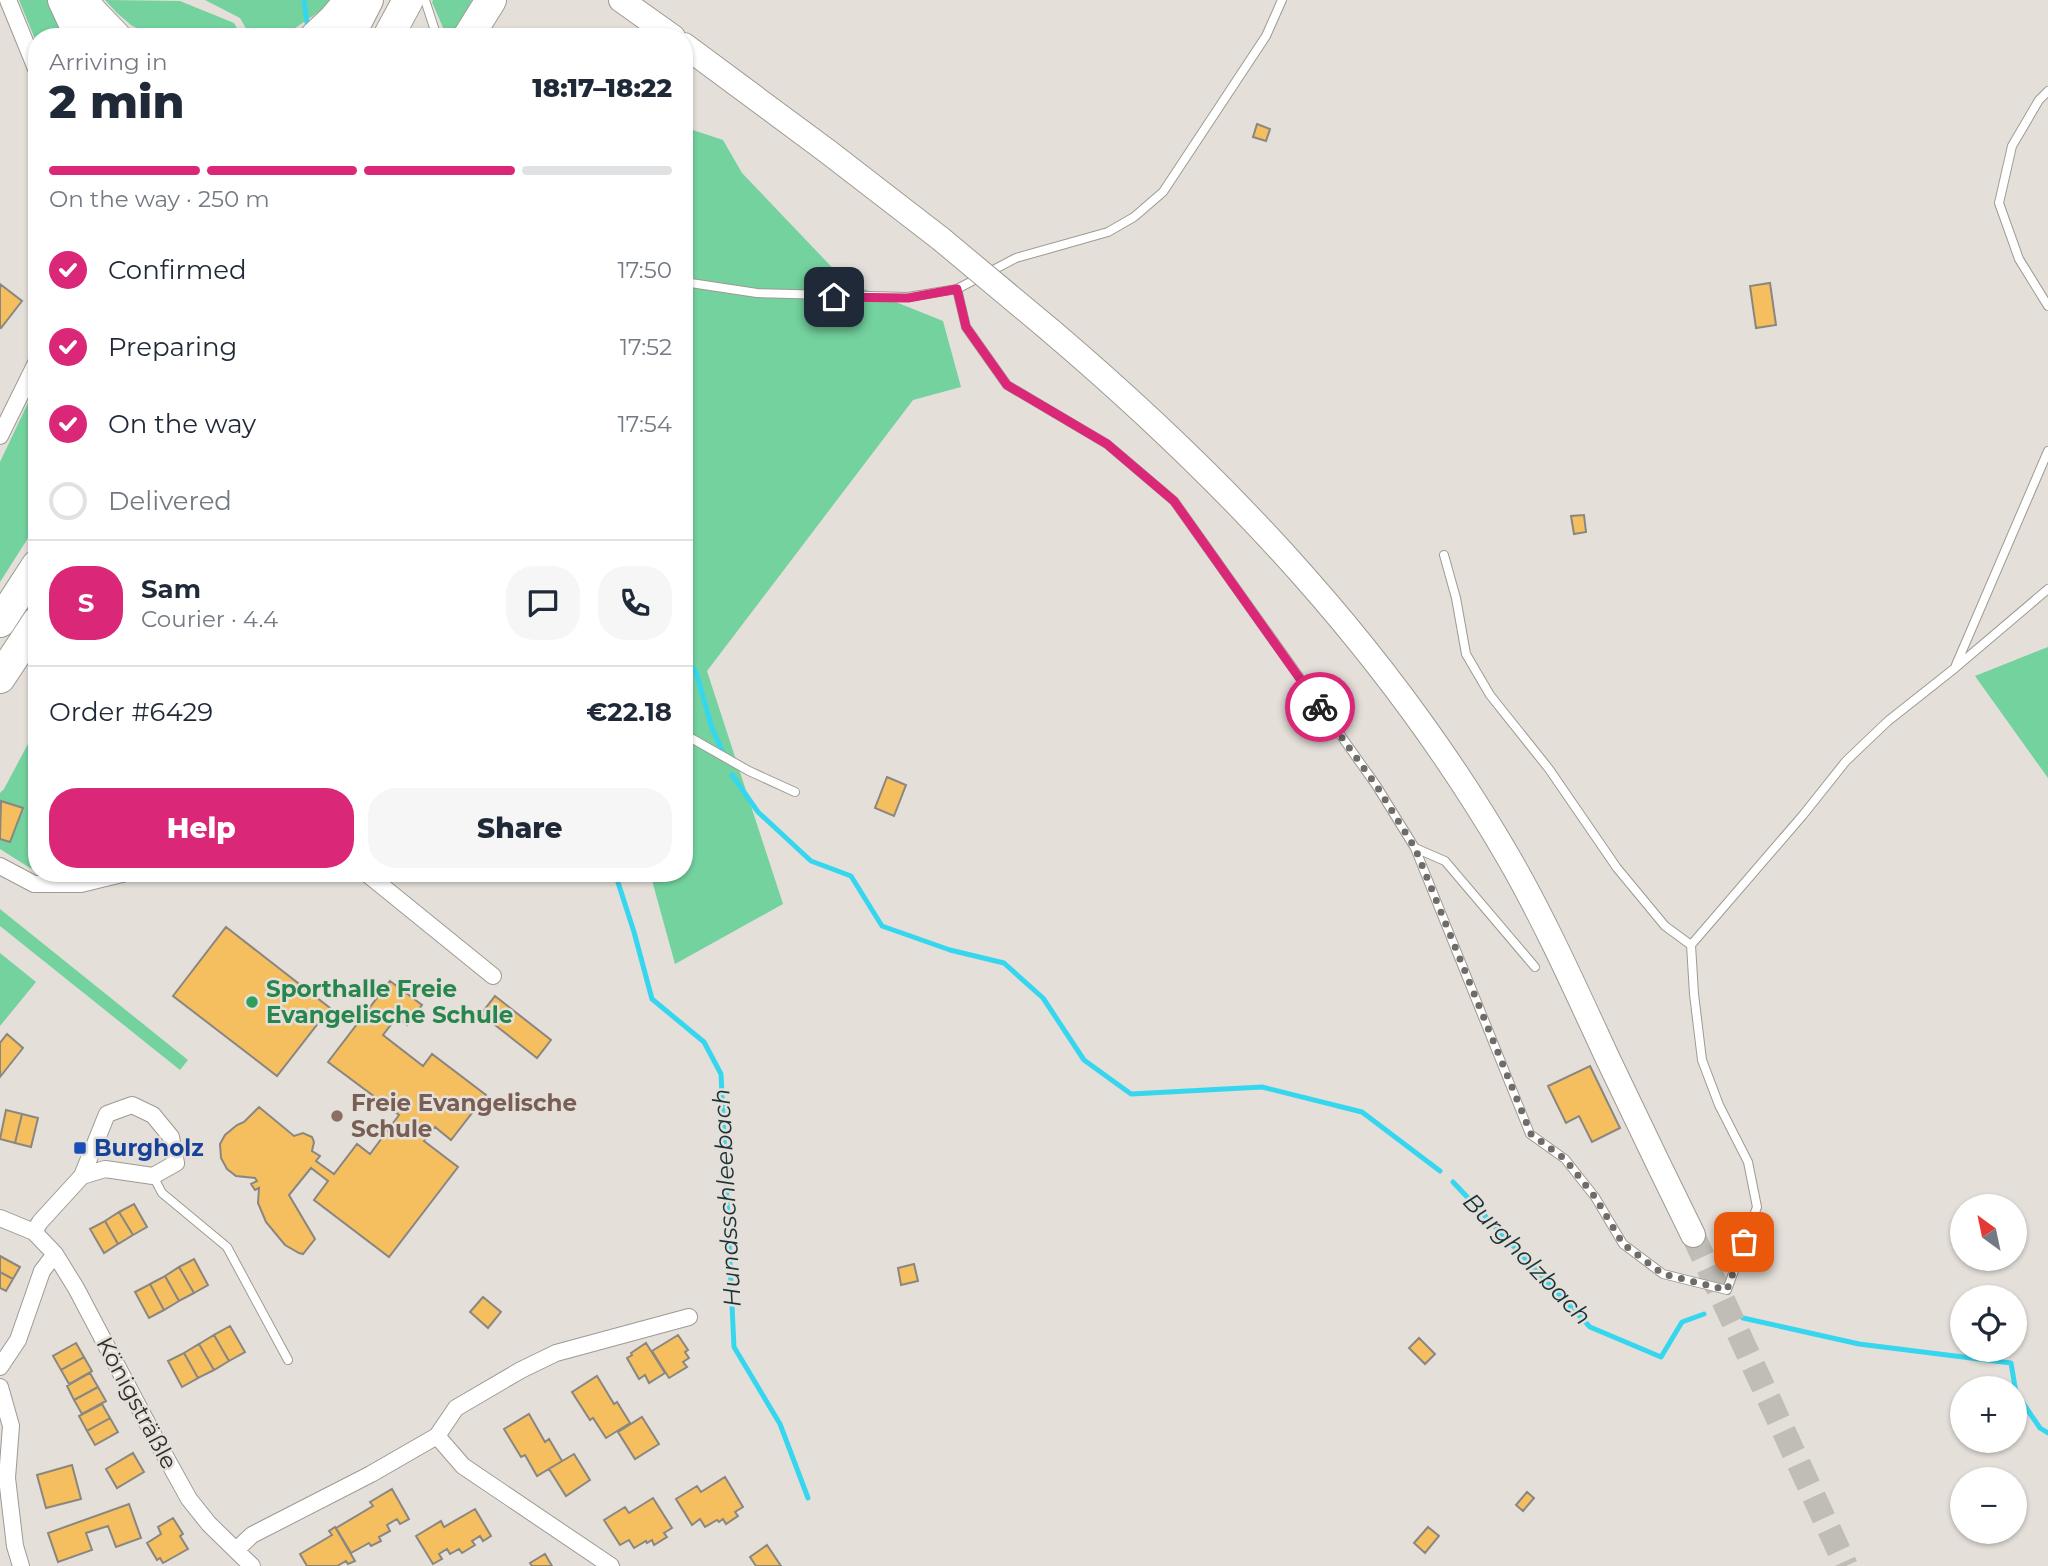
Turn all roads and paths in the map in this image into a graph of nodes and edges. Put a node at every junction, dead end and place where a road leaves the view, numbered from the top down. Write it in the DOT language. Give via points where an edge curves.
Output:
graph roads {
  1 [pos="8,0"];
  2 [pos="63,0"];
  3 [pos="84,0"];
  4 [pos="350,0"];
  5 [pos="368,0"];
  6 [pos="408,0"];
  7 [pos="425,0"];
  8 [pos="491,0"];
  9 [pos="621,0"];
  10 [pos="1282,0"];
  11 [pos="76,28"];
  12 [pos="107,28"];
  13 [pos="325,28"];
  14 [pos="354,28"];
  15 [pos="393,28"];
  16 [pos="434,28"];
  17 [pos="474,28"];
  18 [pos="660,28"];
  19 [pos="28,49"];
  20 [pos="693,52"];
  21 [pos="2048,92"];
  22 [pos="693,283"];
  23 [pos="957,289"];
  24 [pos="2048,306"];
  25 [pos="28,379"];
  26 [pos="0,436"];
  27 [pos="2048,451"];
  28 [pos="1444,555"];
  29 [pos="28,579"];
  30 [pos="2048,589"];
  31 [pos="0,622"];
  32 [pos="28,636"];
  33 [pos="1955,668"];
  34 [pos="0,678"];
  35 [pos="693,739"];
  36 [pos="795,792"];
  37 [pos="1415,848"];
  38 [pos="0,866"];
  39 [pos="28,881"];
  40 [pos="30,882"];
  41 [pos="89,882"];
  42 [pos="377,882"];
  43 [pos="1691,945"];
  44 [pos="1535,967"];
  45 [pos="493,976"];
  46 [pos="82,1176"];
  47 [pos="153,1176"];
  48 [pos="0,1218"];
  49 [pos="34,1232"];
  50 [pos="1693,1235"];
  51 [pos="55,1254"];
  52 [pos="689,1317"];
  53 [pos="288,1360"];
  54 [pos="0,1367"];
  55 [pos="0,1387"];
  56 [pos="437,1436"];
  57 [pos="236,1550"];
  58 [pos="21,1566"];
  59 [pos="252,1566"];
  60 [pos="611,1566"];
  1 -- 19 [label="street"];
  2 -- 11 [label="highway"];
  3 -- 12 [label="highway"];
  4 -- 13 [label="highway"];
  5 -- 14 [label="highway"];
  6 -- 15 [label="highway"];
  7 -- 16 [label="lane"];
  8 -- 17 [label="highway"];
  9 -- 18 [label="main road"];
  10 -- 23 [label="lane" via="1266,36 1163,192 1108,232 1016,258"];
  20 -- 50 [label="main road, bridge" via="941,239 1051,330 1167,434 1334,609 1484,817 1539,912"];
  21 -- 24 [label="lane" via="2012,146 1999,203 2020,259"];
  22 -- 23 [label="lane" via="834,297 908,298"];
  23 -- 37 [label="lane" via="966,327 1007,385 1107,444 1174,501 1376,785"];
  25 -- 26 [label="street"];
  27 -- 33 [label="lane"];
  28 -- 43 [label="lane" via="1466,654 1490,695 1549,769 1617,867 1665,926"];
  29 -- 31 [label="highway"];
  30 -- 33 [label="lane"];
  32 -- 34 [label="highway"];
  33 -- 43 [label="lane" via="1846,761"];
  35 -- 36 [label="lane"];
  37 -- 43 [label="lane" via="1531,1134 1565,1159 1623,1244 1663,1274 1727,1290 1757,1207 1748,1162 1718,1105 1702,1060"];
  37 -- 44 [label="lane" via="1445,861"];
  38 -- 39 [label="street"];
  40 -- 41 [label="street"];
  42 -- 45 [label="street"];
  46 -- 47 [label="street" via="105,1169"];
  46 -- 47 [label="street" via="107,1114 132,1105 153,1115 171,1137 176,1163"];
  46 -- 49 [label="street"];
  47 -- 53 [label="lane" via="162,1193 227,1247"];
  48 -- 49 [label="street, Königsträßle"];
  49 -- 51 [label="street, Königsträßle"];
  51 -- 54 [label="street" via="42,1271 18,1340"];
  51 -- 57 [label="street, Königsträßle" via="189,1499"];
  52 -- 56 [label="street" via="556,1353 456,1408"];
  55 -- 58 [label="street" via="10,1426 7,1478"];
  56 -- 57 [label="street" via="252,1535"];
  56 -- 60 [label="street" via="463,1466"];
  57 -- 59 [label="street, Königsträßle"];
}
